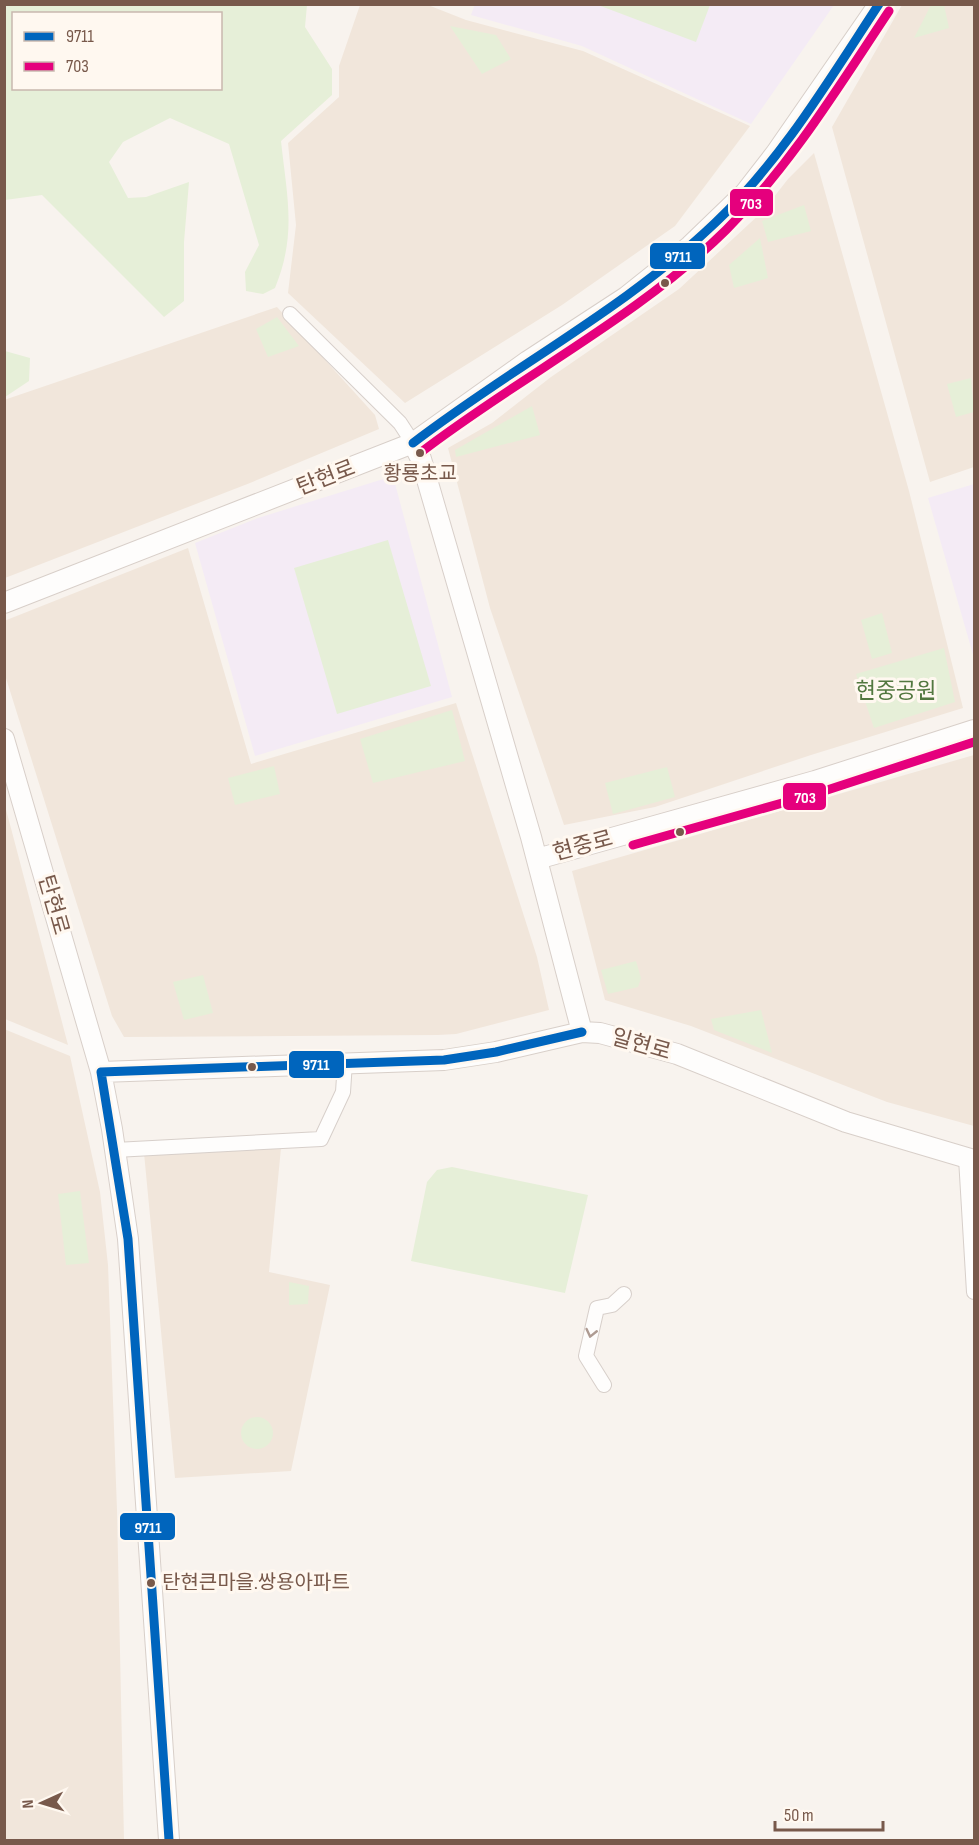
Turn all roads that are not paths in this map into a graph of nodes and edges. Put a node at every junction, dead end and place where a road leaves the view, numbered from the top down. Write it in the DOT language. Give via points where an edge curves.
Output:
graph roads {
  1 [pos="879,4"];
  2 [pos="290,314"];
  3 [pos="414,443"];
  4 [pos="4,603"];
  5 [pos="975,730"];
  6 [pos="4,739"];
  7 [pos="537,859"];
  8 [pos="582,1032"];
  9 [pos="345,1062"];
  10 [pos="102,1072"];
  11 [pos="115,1150"];
  12 [pos="970,1159"];
  13 [pos="975,1292"];
  14 [pos="624,1294"];
  15 [pos="604,1384"];
  16 [pos="169,1840"];
  1 -- 3 [label="main road, 탄현로" via="745,193 690,246 626,297"];
  2 -- 3 [label="street" via="400,423"];
  3 -- 4 [label="main road, 탄현로"];
  3 -- 7 [label="main road, 현중로"];
  5 -- 7 [label="main road, 현중로" via="815,781"];
  6 -- 10 [label="main road, 탄현로"];
  7 -- 8 [label="main road, 현중로"];
  8 -- 9 [label="main road, 일현로" via="444,1060"];
  8 -- 12 [label="main road, 일현로" via="609,1035 677,1054 846,1122"];
  9 -- 10 [label="main road, 일현로"];
  9 -- 11 [label="street" via="344,1092 321,1139"];
  10 -- 11 [label="main road"];
  11 -- 16 [label="main road" via="128,1239"];
  12 -- 13 [label="street, 일현로"];
  14 -- 15 [label="street, one-way" via="612,1305 597,1308 586,1356"];
}
